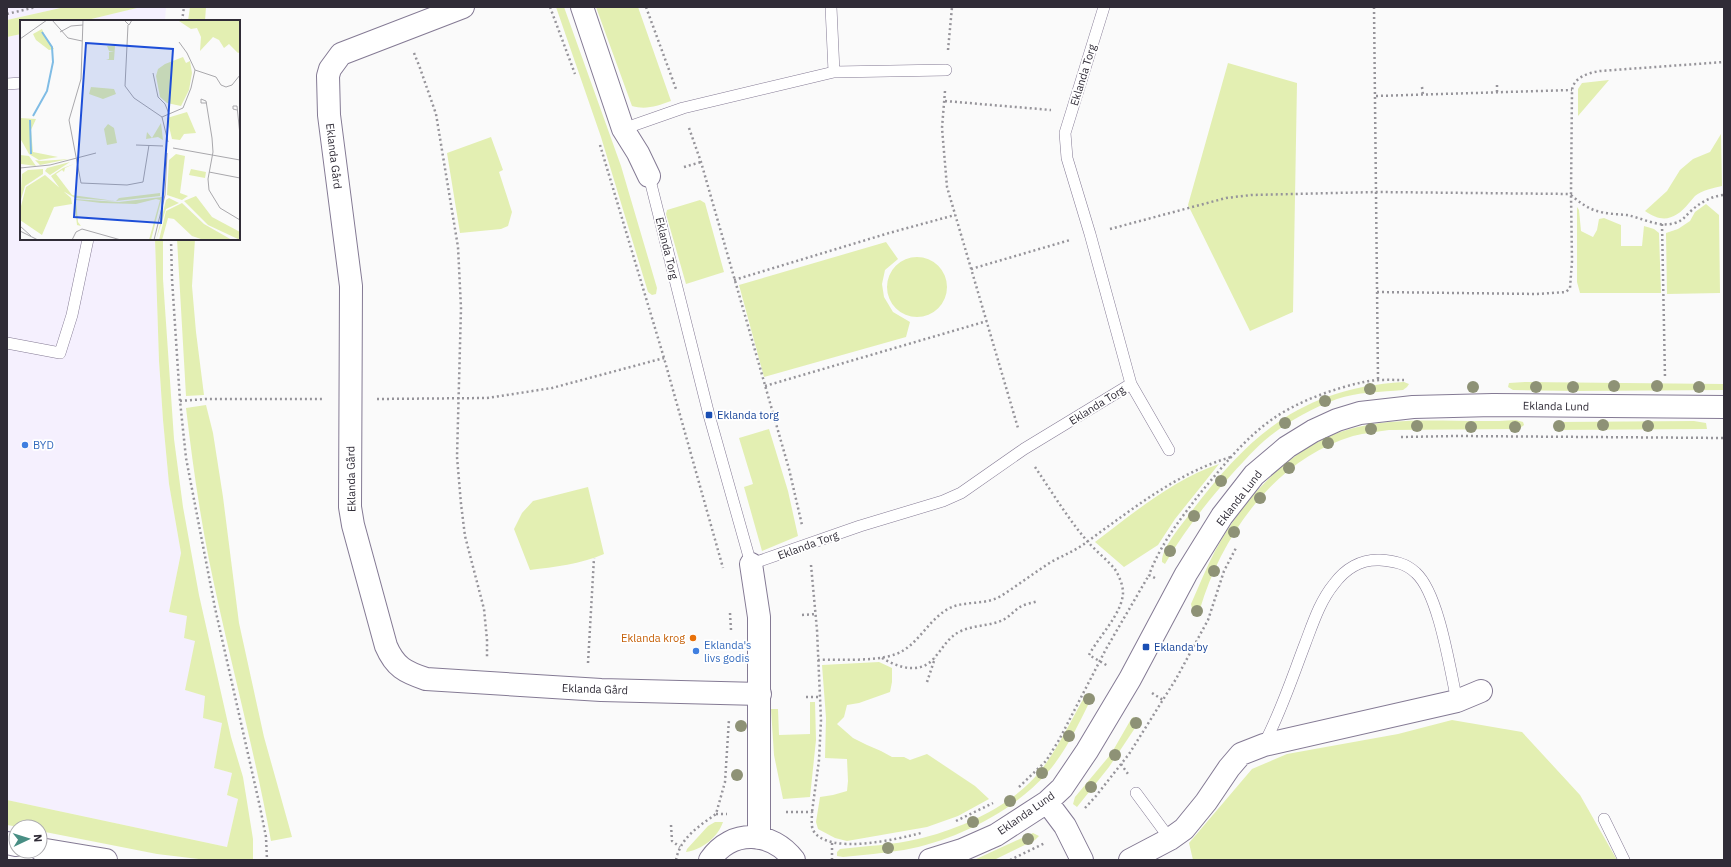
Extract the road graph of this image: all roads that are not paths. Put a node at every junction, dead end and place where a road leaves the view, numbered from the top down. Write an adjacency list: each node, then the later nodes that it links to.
1 (463, 7): 18 (street, Eklanda Gård)
2 (582, 7): 9 (street, Eklanda Torg)
3 (831, 7): 6 (lane)
4 (1104, 7): 13 (lane, Eklanda Torg)
5 (946, 70): 6 (lane)
6 (834, 72): 9 (lane)
7 (20, 83): 8 (lane)
8 (7, 84)
9 (623, 128): 10 (street, Eklanda Torg)
10 (648, 176): 16 (lane, Eklanda Torg)
11 (88, 240): 12 (lane)
12 (7, 343)
13 (1131, 384): 15 (lane); 16 (lane, Eklanda Torg)
14 (1724, 407): 22 (street, Eklanda Lund)
15 (1169, 450)
16 (751, 564): 18 (street, Eklanda Torg)
17 (1481, 691): 19 (street)
18 (760, 694): 24 (street, Eklanda Torg)
19 (1457, 701): 20 (street); 20 (lane)
20 (1264, 745): 25 (street)
21 (1136, 793): 25 (lane)
22 (1047, 802): 30 (street, Eklanda Lund); 31 (street)
23 (1604, 819): 33 (lane)
24 (759, 838): 28 (street); 29 (street)
25 (1170, 839): 32 (street)
26 (48, 850): 27 (street)
27 (106, 860)
28 (710, 860)
29 (794, 860)
30 (930, 860)
31 (1082, 860)
32 (1130, 860)
33 (1624, 860)

